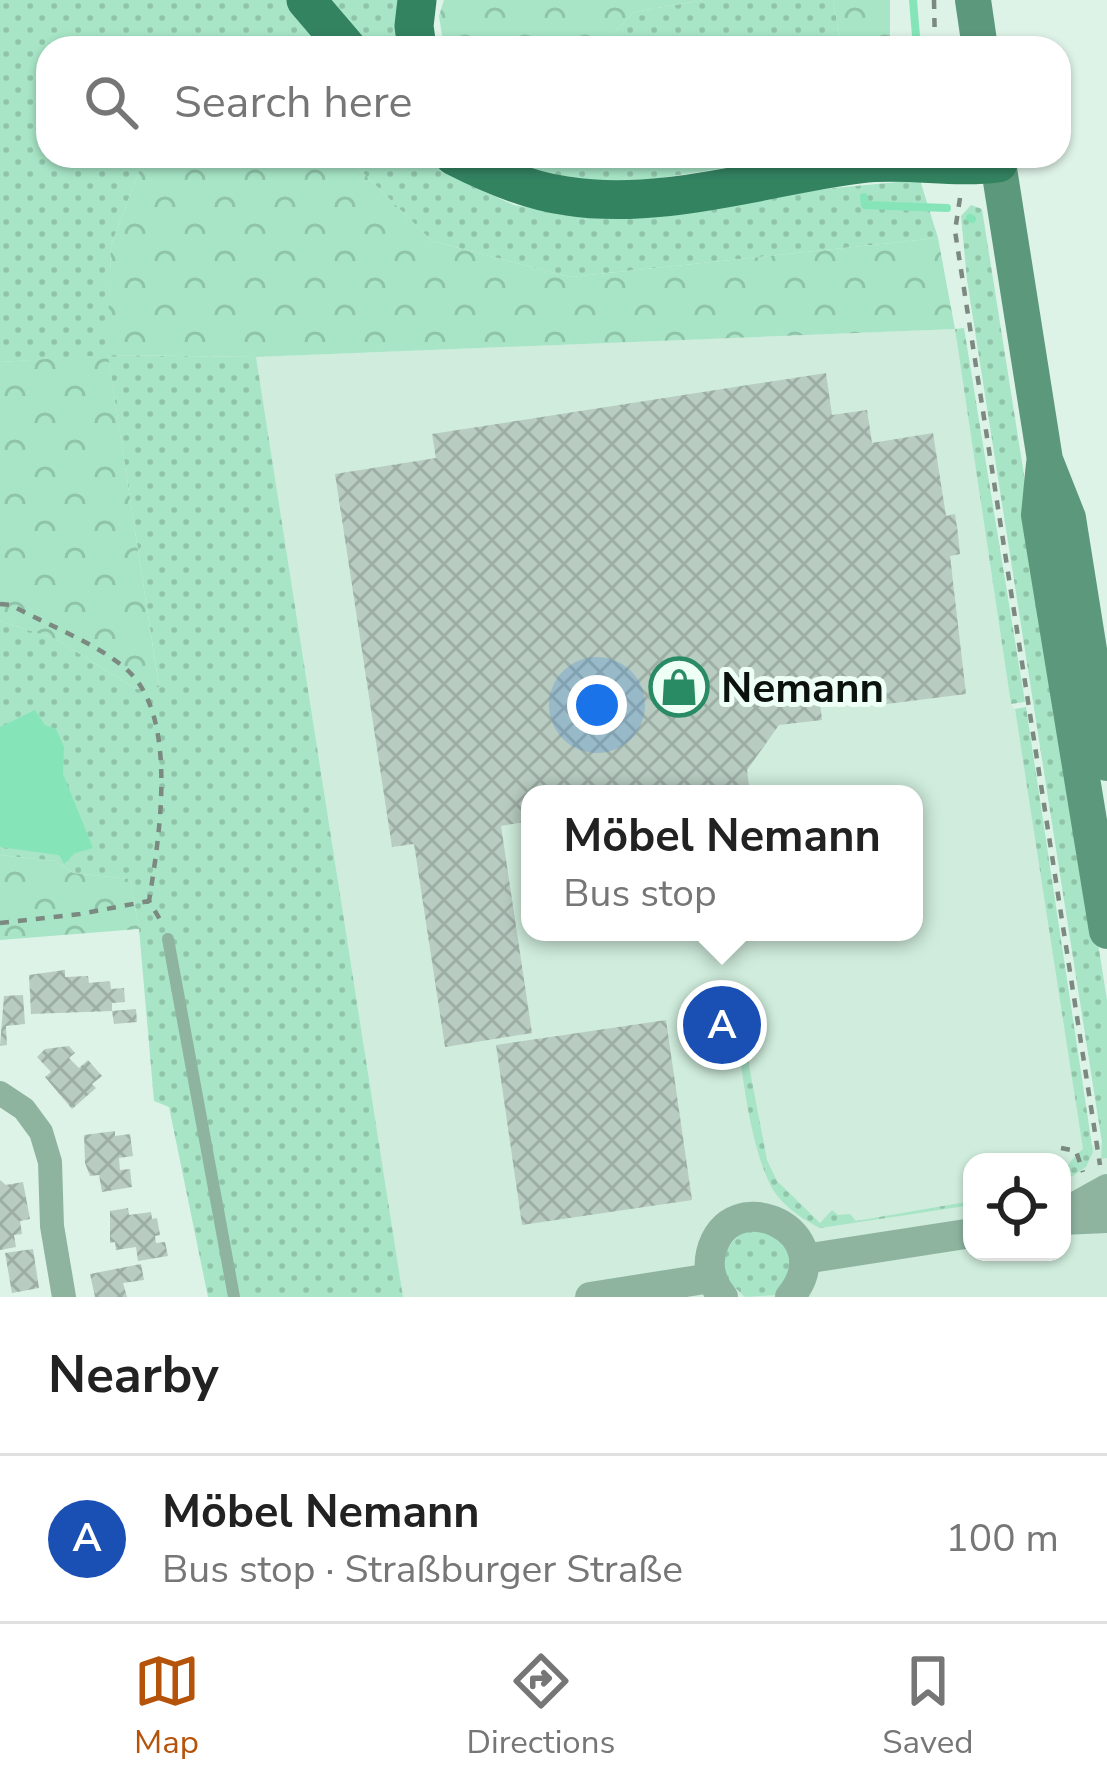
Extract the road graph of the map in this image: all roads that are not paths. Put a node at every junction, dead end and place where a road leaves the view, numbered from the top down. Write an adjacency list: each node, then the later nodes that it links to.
1 (306, 0): 4 (main road)
2 (417, 0): 5 (main road)
3 (973, 0): 6 (main road)
4 (337, 36)
5 (415, 36)
6 (978, 36)
7 (489, 168): 8 (main road)
8 (821, 168)
9 (986, 168): 10 (main road)
10 (1045, 460): 11 (main road); 12 (main road)
11 (1107, 763)
12 (1107, 931)
13 (169, 939): 23 (lane)
14 (0, 1093): 22 (street)
15 (1104, 1179): 16 (street)
16 (1071, 1209)
17 (1071, 1217): 18 (street)
18 (1107, 1218)
19 (963, 1234): 20 (street)
20 (804, 1259): 21 (street); 25 (street)
21 (717, 1287): 24 (street)
22 (64, 1297)
23 (234, 1297)
24 (590, 1297)
25 (790, 1297)

